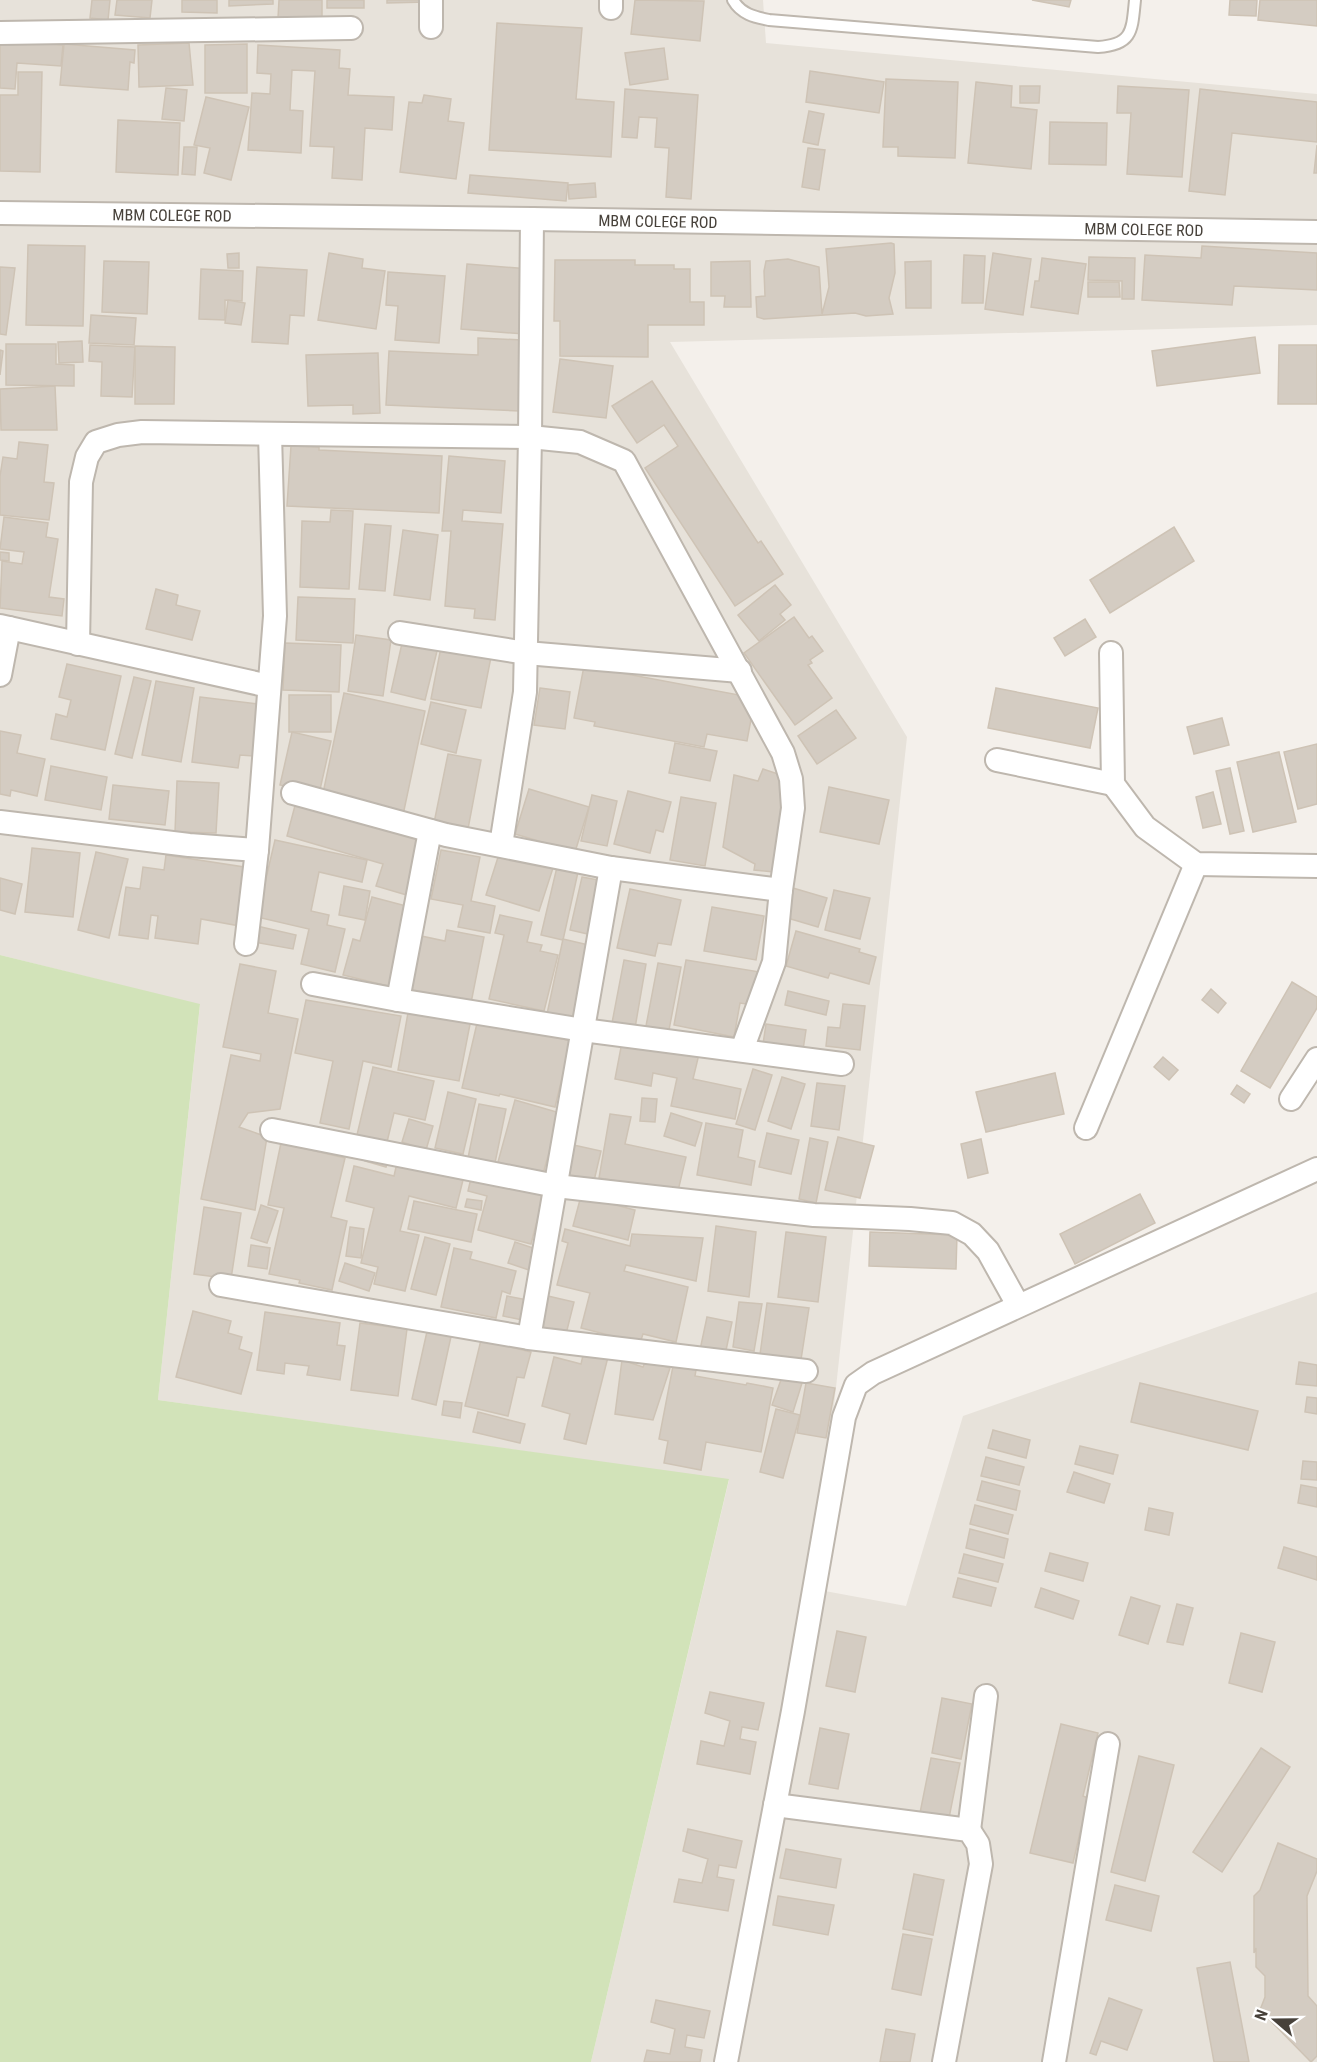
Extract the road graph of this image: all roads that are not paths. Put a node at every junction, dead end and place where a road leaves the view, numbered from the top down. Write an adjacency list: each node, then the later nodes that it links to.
1 (431, 0): 4 (street)
2 (733, 0): 3 (lane)
3 (1135, 0)
4 (431, 27)
5 (351, 28): 6 (street)
6 (0, 33)
7 (0, 213): 8 (street, MBM COLEGE ROD)
8 (532, 219): 9 (street, MBM COLEGE ROD); 11 (street)
9 (1317, 232)
10 (270, 434): 11 (street); 14 (street); 19 (street)
11 (530, 437): 15 (street); 17 (street)
12 (4, 627): 14 (street); 18 (street)
13 (400, 633): 15 (street)
14 (78, 644): 19 (street)
15 (526, 652): 17 (street); 25 (street)
16 (1111, 653): 21 (street)
17 (740, 671): 30 (street)
18 (0, 675)
19 (269, 686): 26 (street)
20 (997, 760): 21 (street)
21 (1113, 784): 27 (street)
22 (293, 793): 24 (street)
23 (0, 822): 26 (street)
24 (430, 831): 25 (street); 33 (street)
25 (501, 845): 29 (street)
26 (257, 850): 31 (street)
27 (1196, 864): 28 (street); 39 (street)
28 (1317, 866)
29 (611, 868): 30 (street); 34 (street)
30 (781, 890): 35 (street)
31 (246, 944)
32 (313, 984): 33 (street)
33 (398, 1000): 34 (street)
34 (583, 1030): 35 (street); 42 (street)
35 (742, 1050): 37 (street)
36 (1317, 1059): 38 (street)
37 (842, 1065)
38 (1291, 1099)
39 (1086, 1128)
40 (272, 1130): 42 (street)
41 (1317, 1169): 44 (street)
42 (556, 1186): 44 (street); 45 (street)
43 (221, 1285): 45 (street)
44 (1018, 1305): 49 (street)
45 (529, 1338): 46 (street)
46 (806, 1371)
47 (986, 1696): 50 (street)
48 (1108, 1744): 53 (street)
49 (775, 1805): 50 (street); 51 (street)
50 (969, 1830): 52 (street)
51 (726, 2062)
52 (944, 2062)
53 (1054, 2062)

